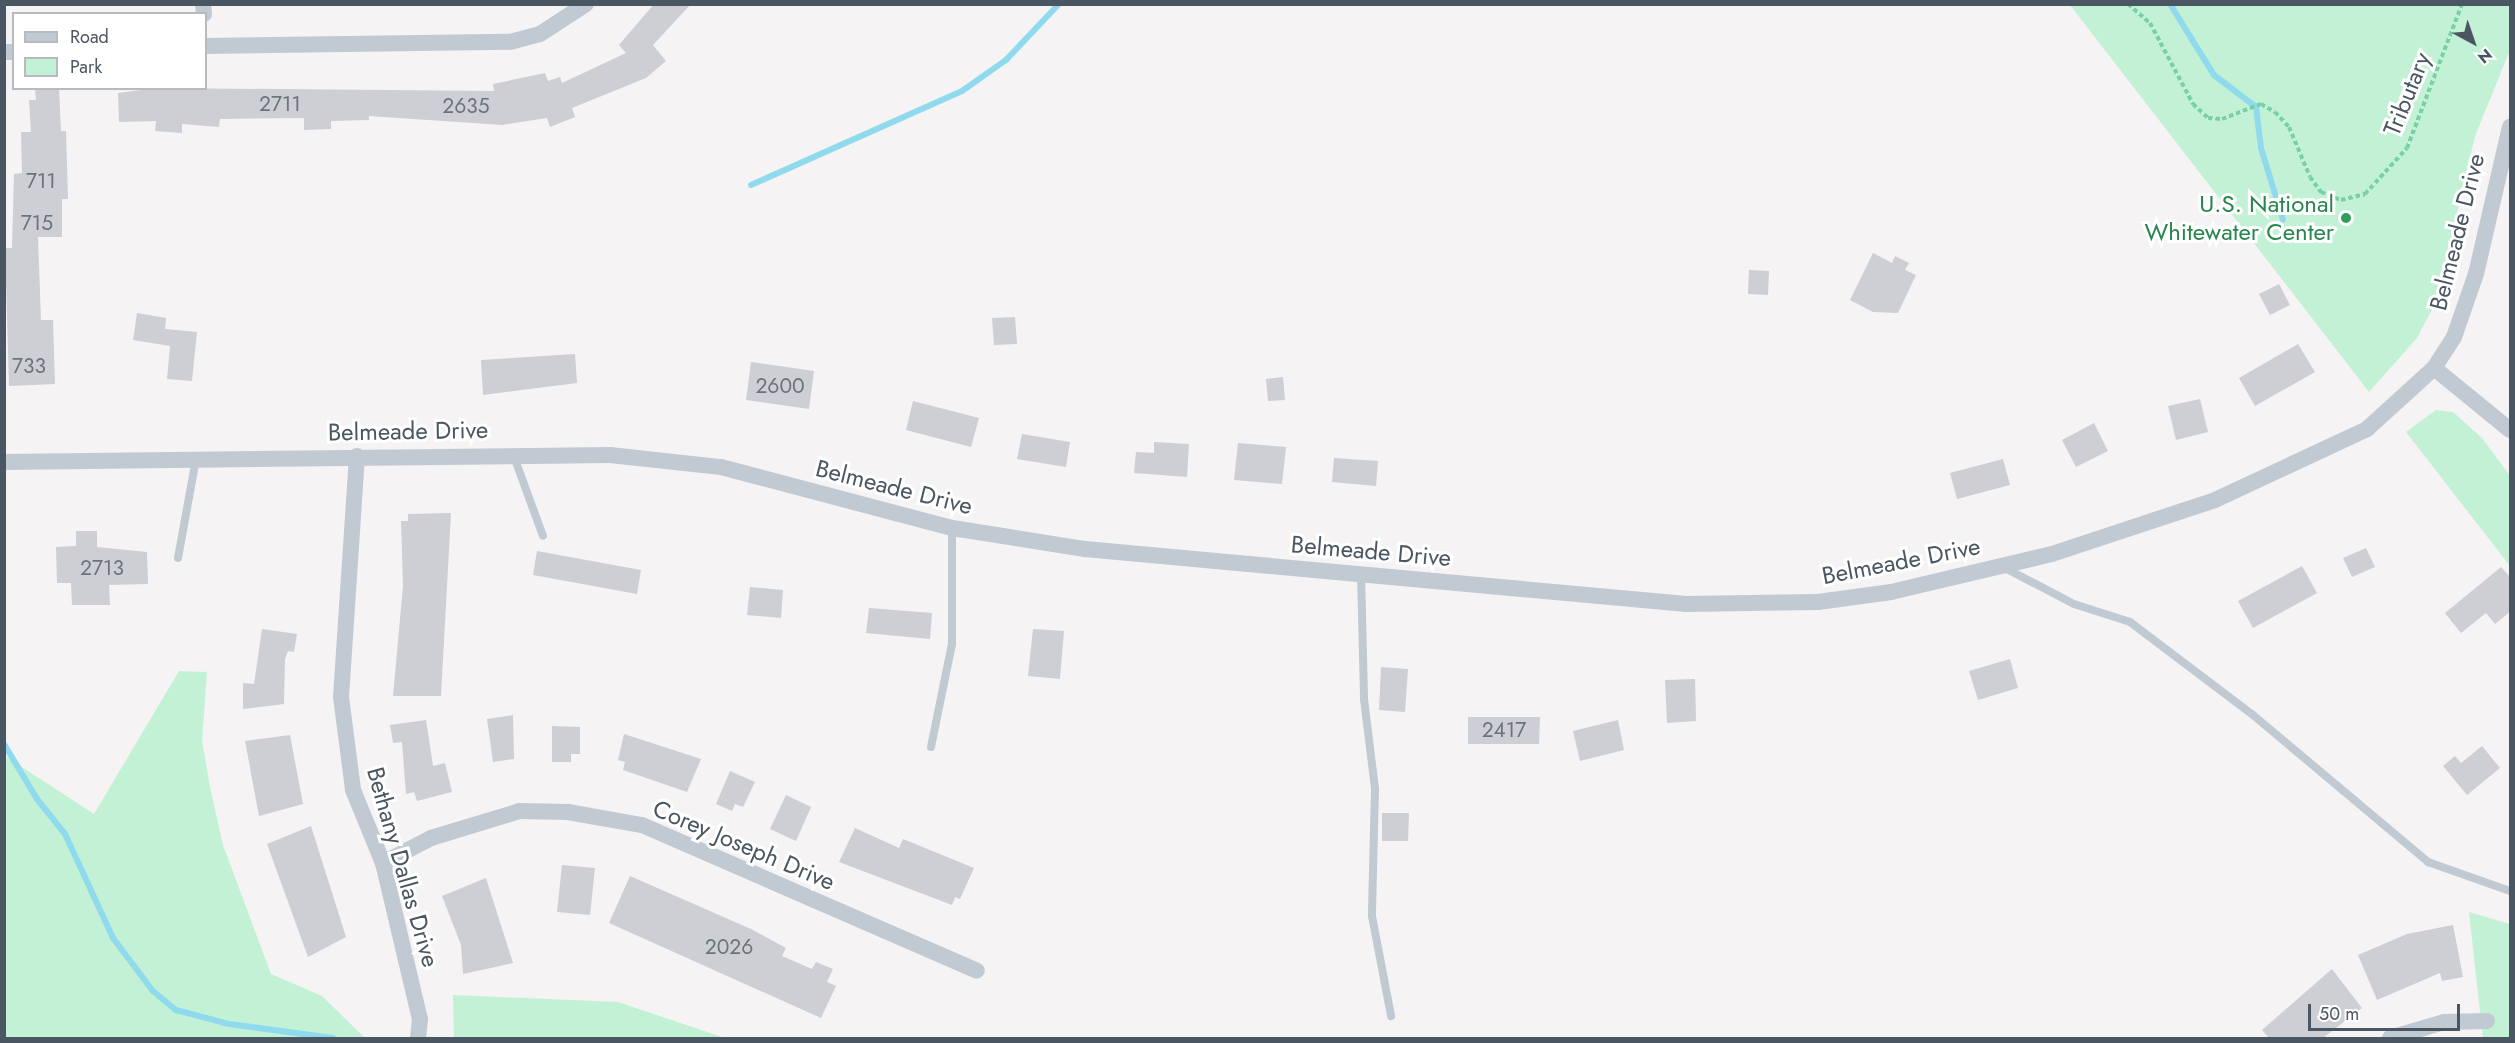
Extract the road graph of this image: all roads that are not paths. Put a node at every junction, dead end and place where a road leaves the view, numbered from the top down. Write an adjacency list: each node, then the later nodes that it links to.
1 (586, 4): 2 (street)
2 (207, 45)
3 (2511, 127): 4 (street, Belmeade Drive)
4 (2434, 368): 5 (street); 13 (street, Belmeade Drive)
5 (2511, 430)
6 (513, 453): 7 (street, Belmeade Drive); 10 (street, Belmeade Drive); 11 (lane)
7 (357, 456): 8 (street, Belmeade Drive); 16 (street, Bethany Dallas Drive)
8 (196, 458): 9 (street, Belmeade Drive); 12 (lane)
9 (4, 462)
10 (951, 528): 14 (street, Belmeade Drive); 15 (lane)
11 (543, 536)
12 (178, 558)
13 (2003, 566): 14 (street, Belmeade Drive); 17 (lane)
14 (1361, 574): 19 (lane)
15 (931, 747)
16 (382, 863): 18 (street, Corey Joseph Drive); 21 (street, Bethany Dallas Drive)
17 (2511, 891)
18 (977, 971)
19 (1391, 1016)
20 (2487, 1021): 22 (street)
21 (418, 1038)
22 (2390, 1038)

